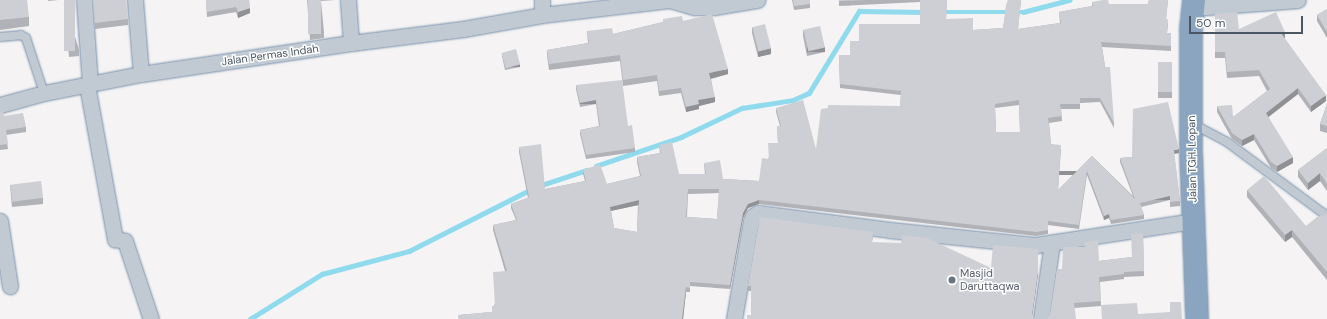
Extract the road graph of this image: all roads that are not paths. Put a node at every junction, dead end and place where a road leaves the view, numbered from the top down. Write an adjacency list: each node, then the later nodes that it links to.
1 (84, 0): 13 (street)
2 (135, 0): 12 (street)
3 (348, 0): 11 (street)
4 (542, 0): 9 (street)
5 (670, 0): 6 (street); 9 (street, Jalan Permas Indah)
6 (757, 0)
7 (1298, 0): 8 (street)
8 (1194, 4): 16 (highway, Jalan TGH. Lopan)
9 (542, 15): 11 (street, Jalan Permas Indah)
10 (0, 36): 14 (lane)
11 (351, 43): 12 (street, Jalan Permas Indah)
12 (141, 74): 13 (street, Jalan Permas Indah)
13 (88, 84): 14 (street, Jalan Permas Indah); 22 (street)
14 (44, 93): 15 (street, Jalan Permas Indah)
15 (0, 105)
16 (1191, 122): 17 (lane); 19 (highway, Jalan TGH. Lopan)
17 (1327, 216)
18 (0, 221): 21 (street)
19 (1192, 221): 20 (street); 25 (highway, Jalan TGH. Lopan)
20 (1052, 243): 23 (street); 24 (street)
21 (10, 286)
22 (151, 319)
23 (734, 319)
24 (1041, 319)
25 (1196, 319)

